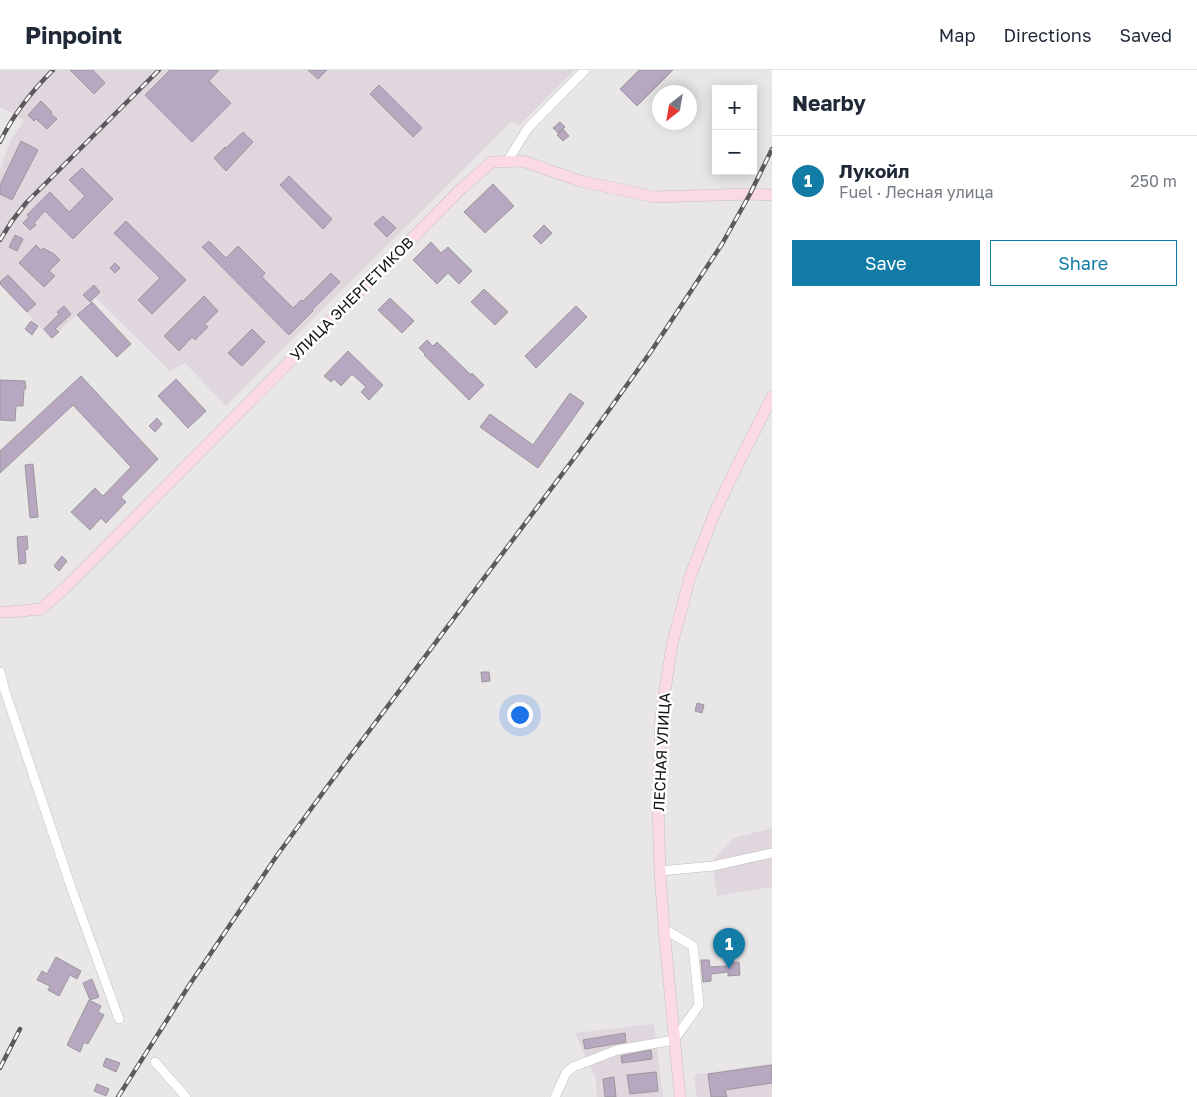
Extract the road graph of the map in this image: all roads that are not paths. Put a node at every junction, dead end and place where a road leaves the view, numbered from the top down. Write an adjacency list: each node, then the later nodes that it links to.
1 (584, 70): 2 (street)
2 (507, 162): 3 (main road, УЛИЦА ЭНЕРГЕТИКОВ); 5 (main road, УЛИЦА ЭНЕРГЕТИКОВ)
3 (772, 195)
4 (772, 397): 8 (main road, ЛЕСНАЯ УЛИЦА)
5 (0, 612)
6 (0, 672): 10 (street)
7 (772, 852): 8 (street)
8 (660, 871): 9 (main road, ЛЕСНАЯ УЛИЦА)
9 (664, 930): 11 (main road, ЛЕСНАЯ УЛИЦА); 11 (street)
10 (119, 1019)
11 (674, 1040): 14 (street); 15 (main road, ЛЕСНАЯ УЛИЦА)
12 (155, 1062): 13 (street)
13 (186, 1097)
14 (555, 1097)
15 (680, 1097)

